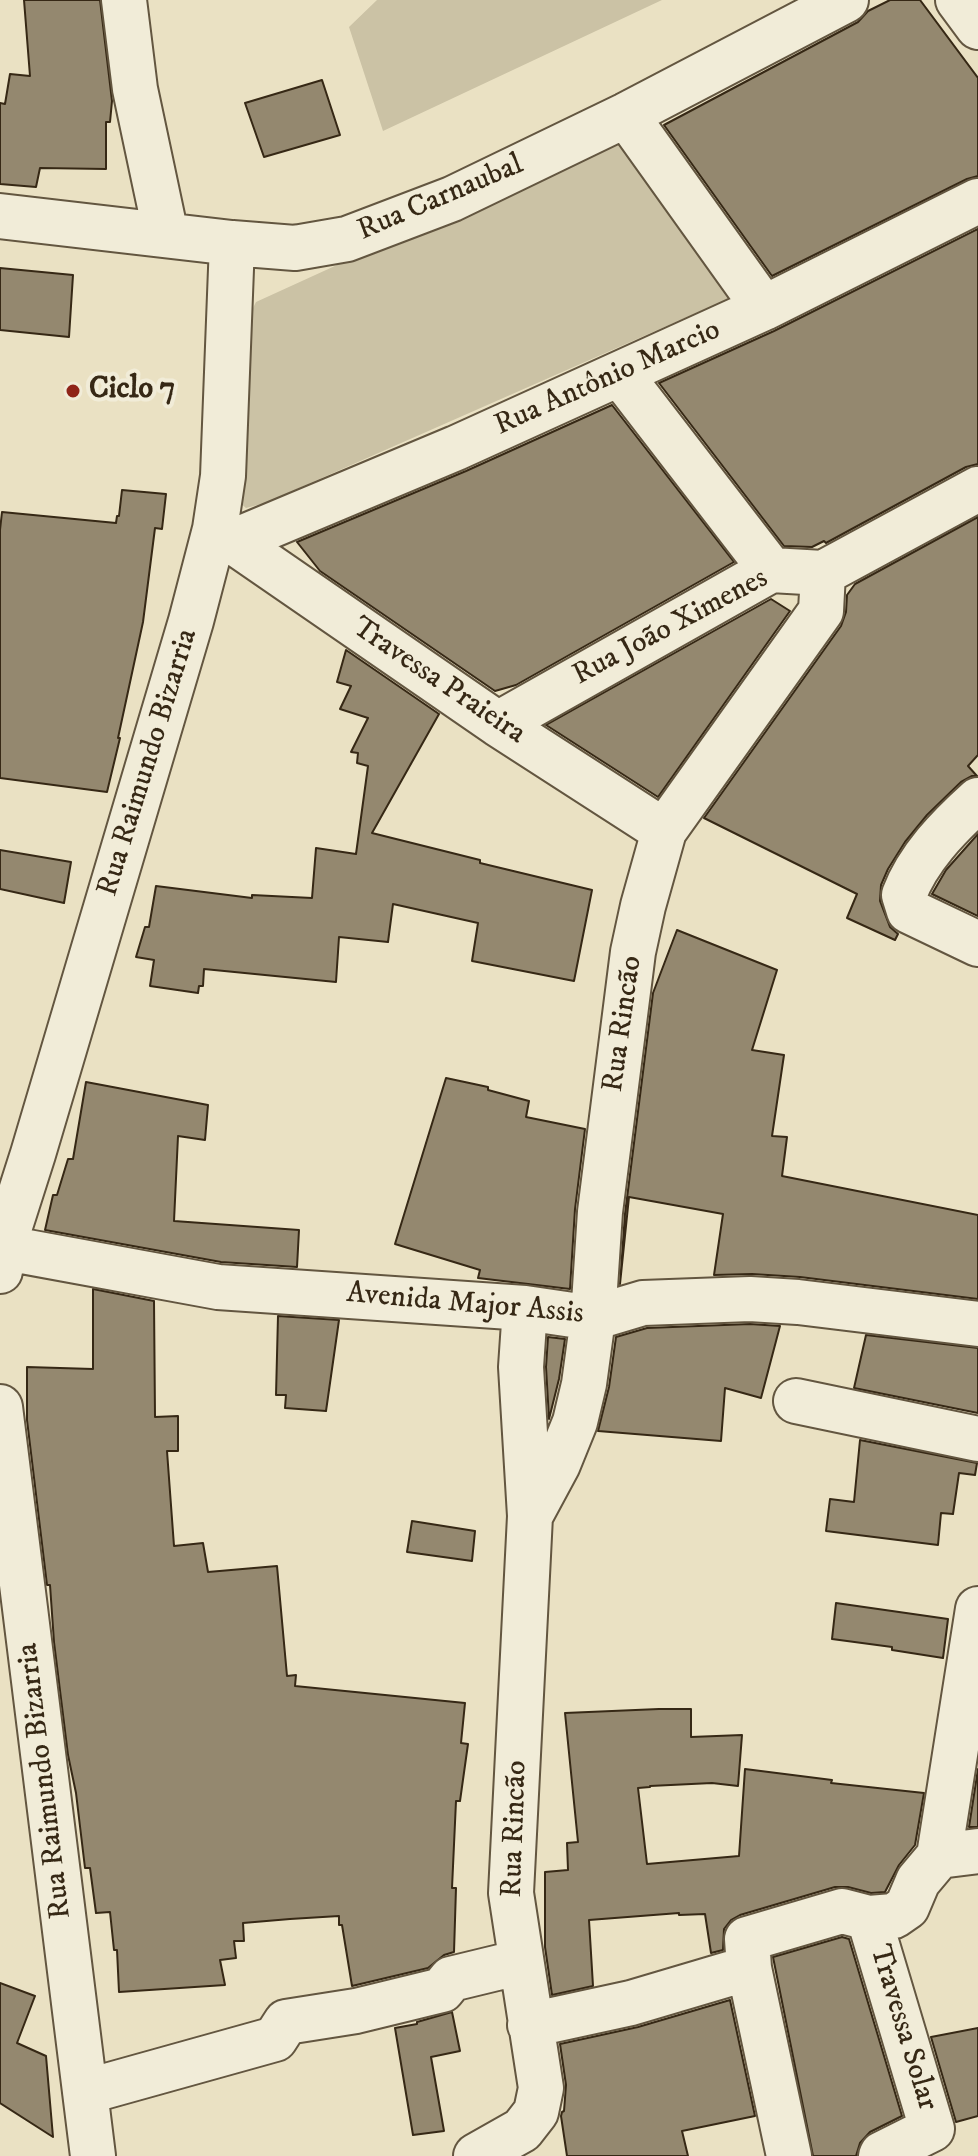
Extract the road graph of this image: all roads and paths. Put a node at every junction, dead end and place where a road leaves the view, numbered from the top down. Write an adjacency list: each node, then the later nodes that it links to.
1 (124, 0): 8 (street)
2 (846, 0): 5 (street, Rua Carnaubal)
3 (958, 0): 4 (street)
4 (978, 27)
5 (626, 115): 9 (street, Rua Carnaubal); 10 (street)
6 (978, 201): 10 (street, Rua Antônio Marcio)
7 (0, 216): 8 (street, Rua Carnaubal)
8 (166, 235): 9 (street, Rua Carnaubal)
9 (232, 243): 13 (street, Rua Raimundo Bizarria)
10 (764, 308): 11 (street, Rua Antônio Marcio)
11 (620, 374): 13 (street, Rua Antônio Marcio); 14 (street)
12 (978, 489): 15 (street)
13 (224, 535): 16 (street, Travessa Praieira); 20 (street, Rua Raimundo Bizarria)
14 (771, 570): 15 (street, Rua João Ximenes); 16 (street, Rua João Ximenes)
15 (823, 573): 18 (street, Rua Rincão)
16 (498, 724): 18 (street, Travessa Praieira)
17 (978, 800): 19 (street)
18 (664, 831): 22 (street, Rua Rincão)
19 (960, 936)
20 (1, 1255): 21 (street, Avenida Major Assis)
21 (525, 1308): 22 (street, Avenida Major Assis); 27 (street, Rua Rincão)
22 (593, 1318): 23 (street, Avenida Major Assis); 27 (street, Rua Rincão)
23 (978, 1324)
24 (796, 1401): 26 (street)
25 (0, 1407): 34 (street, Rua Raimundo Bizarria)
26 (978, 1439)
27 (530, 1516): 31 (street, Rua Rincão)
28 (978, 1609): 29 (street)
29 (958, 1854): 30 (street)
30 (869, 1918): 32 (street); 38 (street, Travessa Solar)
31 (521, 1962): 33 (street, Rua Rincão); 34 (street)
32 (749, 1968): 33 (street); 37 (street)
33 (530, 2025): 36 (street, Rua Rincão)
34 (85, 2092): 35 (street, Rua Raimundo Bizarria)
35 (93, 2156)
36 (476, 2156)
37 (789, 2156)
38 (881, 2156)

